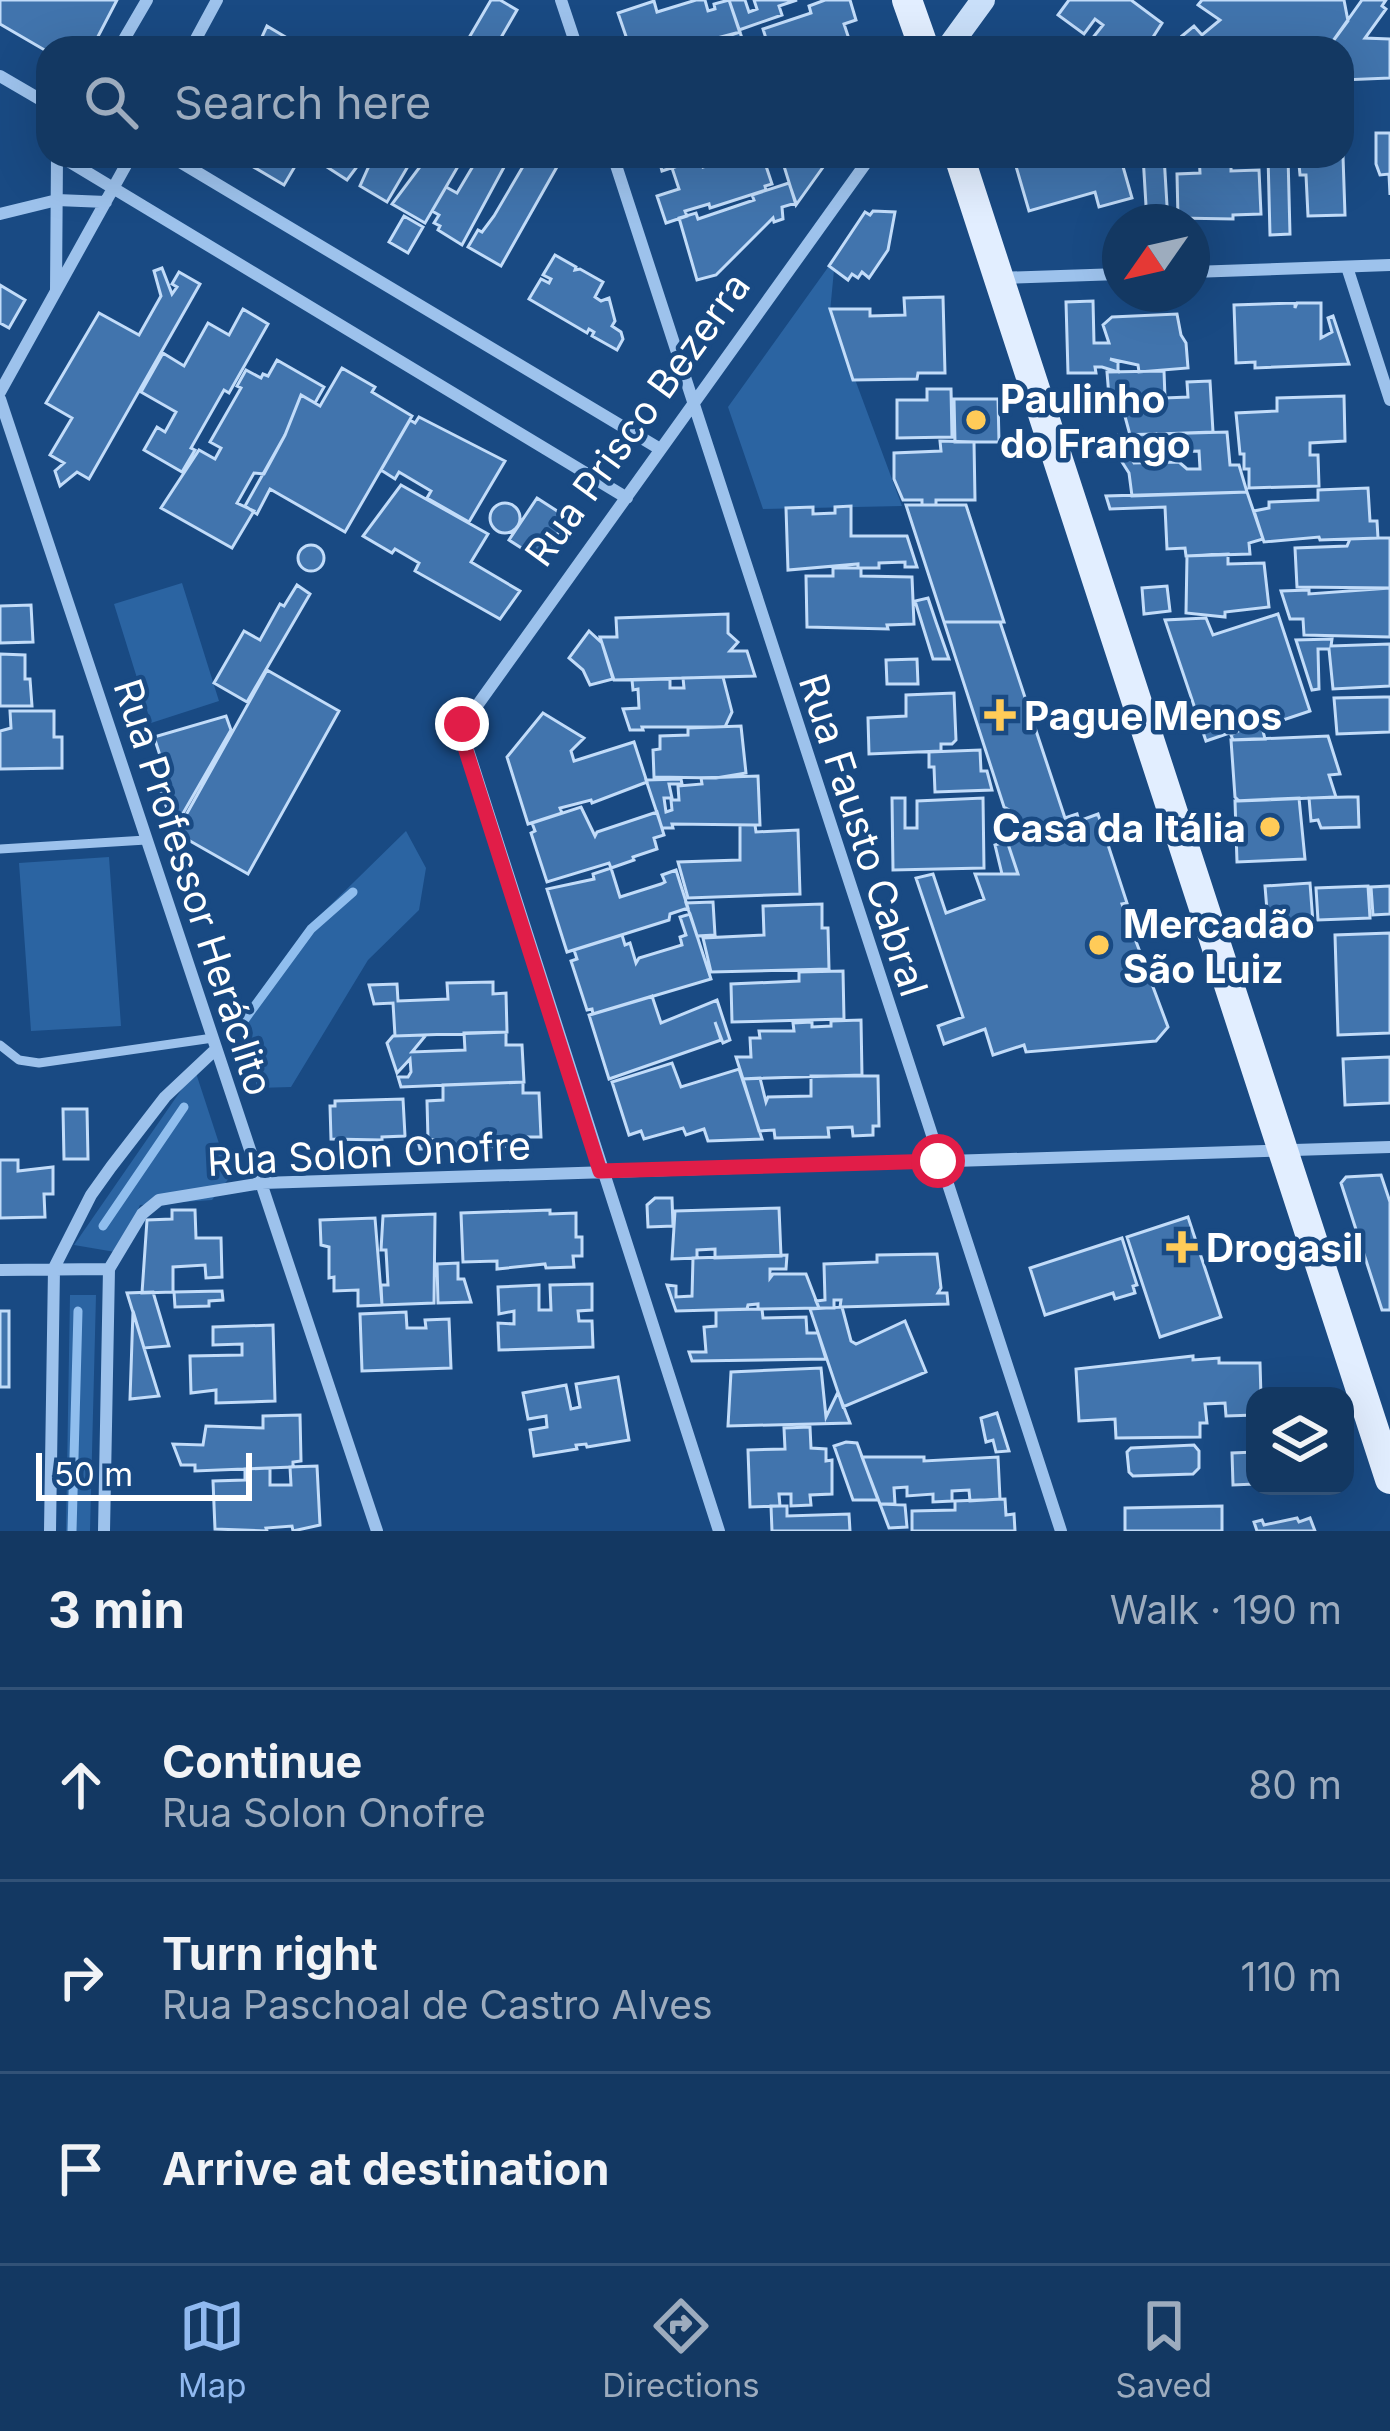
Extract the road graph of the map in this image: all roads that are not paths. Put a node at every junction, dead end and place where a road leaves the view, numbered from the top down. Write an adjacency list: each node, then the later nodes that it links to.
1 (147, 0): 6 (street)
2 (217, 0): 7 (street)
3 (561, 0): 8 (street)
4 (907, 0): 9 (main road)
5 (983, 0): 10 (street)
6 (126, 36)
7 (197, 36)
8 (573, 36)
9 (919, 36)
10 (957, 36)
11 (0, 76): 12 (street)
12 (36, 97)
13 (58, 168): 21 (street)
14 (73, 168): 20 (street)
15 (124, 168): 20 (street)
16 (190, 168): 32 (street)
17 (617, 168): 31 (street, Rua Fausto Cabral)
18 (862, 168): 31 (street, Rua Prisco Bezerra)
19 (963, 168): 27 (main road)
20 (109, 196): 21 (street); 28 (street); 33 (street)
21 (57, 200): 22 (street); 28 (street)
22 (0, 214)
23 (1390, 265): 24 (street)
24 (1347, 267): 25 (street); 30 (street)
25 (1210, 271)
26 (1102, 275): 27 (street)
27 (998, 278): 39 (main road)
28 (56, 292): 29 (street)
29 (0, 396): 34 (street, Rua Professor Heráclito)
30 (1390, 400)
31 (694, 401): 32 (street, Rua Prisco Bezerra); 40 (street, Rua Fausto Cabral)
32 (660, 448): 33 (street, Rua Prisco Bezerra)
33 (627, 498): 41 (street, Rua Prisco Bezerra)
34 (146, 840): 35 (lane); 36 (street, Rua Professor Heráclito)
35 (0, 849)
36 (214, 1044): 37 (lane); 42 (street, Rua Professor Heráclito); 43 (street)
37 (0, 1045)
38 (1390, 1147): 39 (street, Rua Solon Onofre)
39 (1282, 1151): 40 (street, Rua Solon Onofre); 46 (main road)
40 (938, 1161): 41 (street, Rua Solon Onofre); 51 (street, Rua Fausto Cabral)
41 (600, 1171): 42 (street, Rua Solon Onofre); 50 (street)
42 (262, 1183): 44 (street, Rua Solon Onofre); 49 (street, Rua Professor Heráclito)
43 (54, 1268): 44 (street); 45 (street); 47 (street)
44 (109, 1269): 48 (street)
45 (0, 1270)
46 (1390, 1479)
47 (50, 1531)
48 (104, 1531)
49 (377, 1531)
50 (718, 1531)
51 (1061, 1531)

